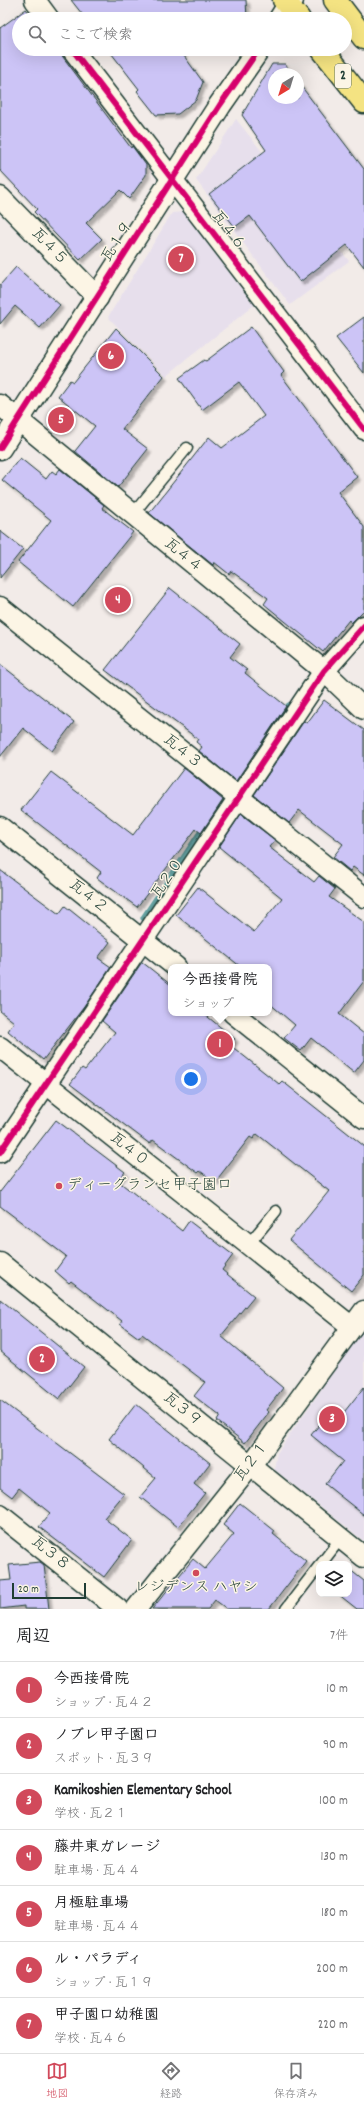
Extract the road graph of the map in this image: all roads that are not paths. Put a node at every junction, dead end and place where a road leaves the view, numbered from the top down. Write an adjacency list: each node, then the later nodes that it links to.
1 (35, 0): 3 (street)
2 (335, 0): 4 (highway)
3 (44, 12)
4 (344, 12)
5 (352, 22): 6 (highway)
6 (364, 38)
7 (77, 56): 11 (street, 瓦４６)
8 (254, 56): 11 (street, 瓦１９)
9 (328, 56): 10 (highway, 2)
10 (364, 102)
11 (172, 180): 13 (street, 瓦１９); 16 (street, 瓦４６)
12 (0, 197): 13 (street, 瓦４５)
13 (98, 298): 15 (street, 瓦１９)
14 (0, 405): 15 (street, 瓦４４)
15 (18, 420): 17 (street, 瓦１９); 19 (street, 瓦４４)
16 (364, 429)
17 (0, 448)
18 (187, 448): 19 (lane)
19 (133, 514): 22 (street, 瓦４４)
20 (0, 607): 24 (street, 瓦４３)
21 (364, 626): 22 (street, 瓦２０)
22 (324, 671): 23 (street, 瓦４４); 24 (street, 瓦２０)
23 (364, 709)
24 (238, 797): 26 (street, 瓦４３); 27 (street, 瓦２０)
25 (0, 827): 27 (street, 瓦４２)
26 (364, 897)
27 (142, 940): 28 (street, 瓦４２); 31 (street, 瓦２０)
28 (172, 964)
29 (237, 1016): 32 (street)
30 (0, 1047): 31 (street, 瓦４０)
31 (46, 1084): 33 (street, 瓦２０); 35 (street, 瓦４０)
32 (364, 1118)
33 (0, 1152)
34 (276, 1210): 35 (lane)
35 (248, 1245): 38 (street, 瓦４０)
36 (0, 1263): 39 (street, 瓦３９)
37 (364, 1311): 38 (street, 瓦２１)
38 (352, 1327): 39 (street, 瓦２１)
39 (251, 1465): 41 (street, 瓦３９); 46 (street, 瓦２１)
40 (0, 1515): 45 (street, 瓦３８)
41 (341, 1538): 42 (street, 瓦３９); 43 (lane)
42 (364, 1557)
43 (323, 1561)
44 (316, 1570): 47 (lane)
45 (118, 1609)
46 (136, 1609)
47 (286, 1609)

